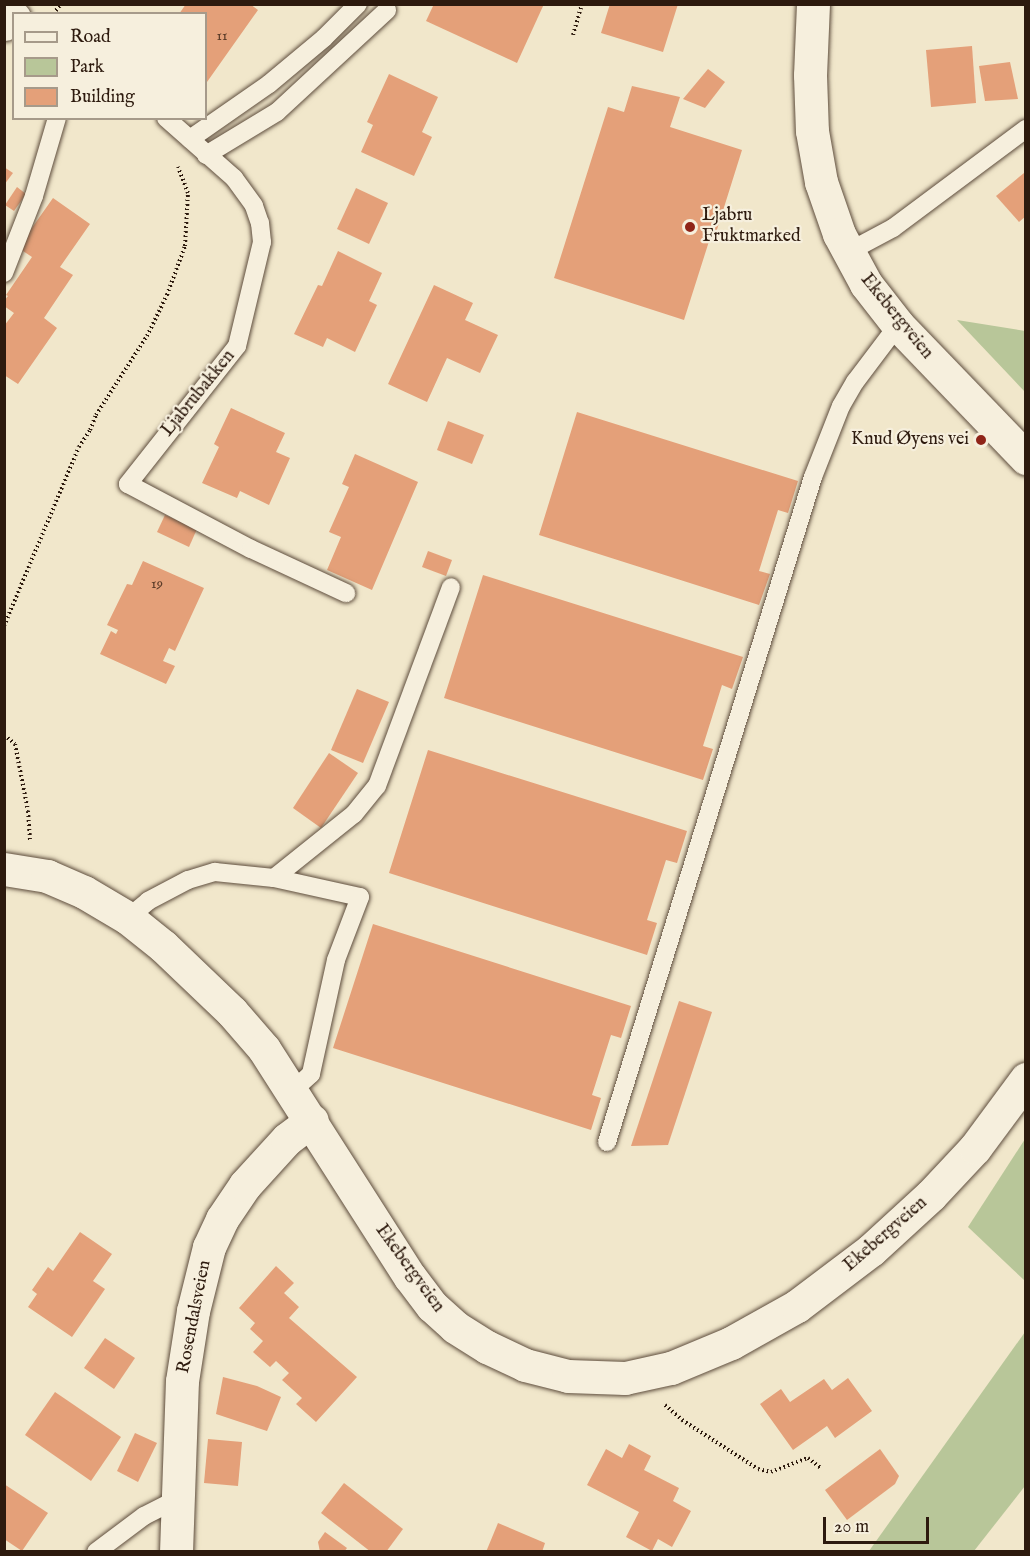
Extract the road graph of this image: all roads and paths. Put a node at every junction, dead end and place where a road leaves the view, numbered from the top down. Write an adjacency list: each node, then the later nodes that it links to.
1 (358, 4): 9 (lane)
2 (582, 4): 5 (path)
3 (813, 4): 11 (main road, Ekebergveien)
4 (387, 10): 10 (lane)
5 (573, 35)
6 (56, 120): 12 (lane)
7 (169, 122): 9 (lane, Ljabrubakken); 17 (path)
8 (1026, 129): 11 (lane)
9 (190, 140): 10 (lane, Ljabrubakken)
10 (206, 155): 16 (lane, Ljabrubakken)
11 (848, 252): 13 (main road, Ekebergveien)
12 (4, 273)
13 (898, 325): 14 (main road, Ekebergveien); 26 (lane)
14 (1026, 458)
15 (451, 587): 21 (lane)
16 (346, 593)
17 (4, 626)
18 (4, 735): 19 (path)
19 (30, 846)
20 (4, 869): 22 (main road, Ekebergveien)
21 (274, 878): 22 (lane); 24 (lane)
22 (128, 918): 24 (main road, Ekebergveien)
23 (1026, 1079): 25 (main road, Ekebergveien)
24 (292, 1091): 25 (main road, Ekebergveien)
25 (312, 1120): 29 (main road, Rosendalsveien)
26 (607, 1142)
27 (660, 1400): 28 (path)
28 (821, 1468)
29 (177, 1499): 30 (lane); 31 (main road, Rosendalsveien)
30 (96, 1551)
31 (176, 1551)

